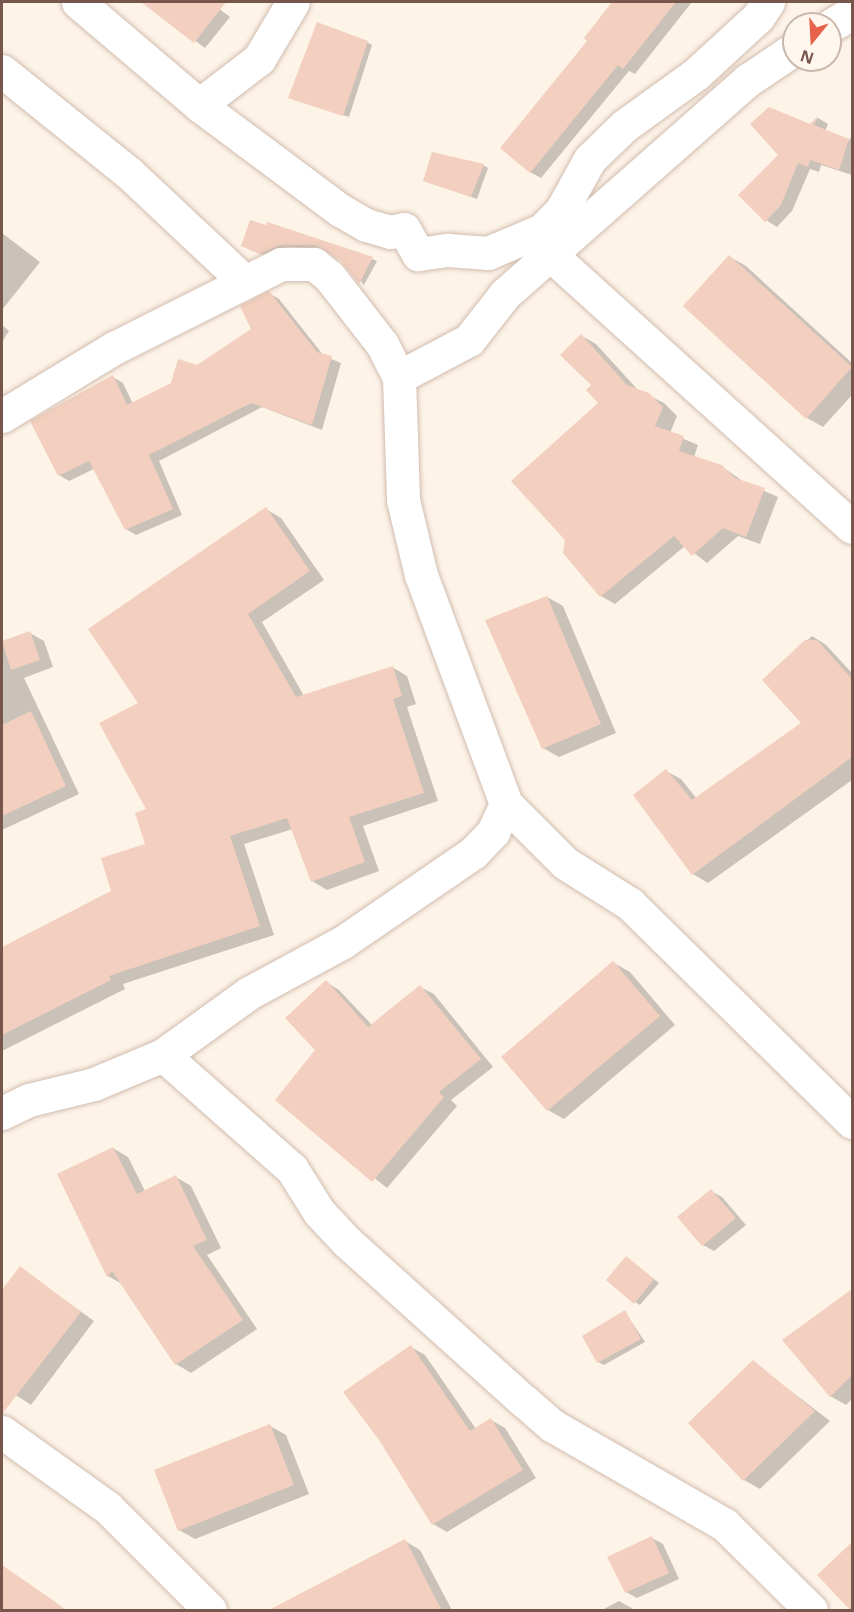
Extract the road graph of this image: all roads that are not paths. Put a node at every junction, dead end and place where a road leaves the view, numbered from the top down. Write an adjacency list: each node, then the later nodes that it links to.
1 (78, 2): 6 (street)
2 (293, 2): 6 (street)
3 (768, 2): 6 (street)
4 (782, 57): 7 (street)
5 (2, 71): 8 (street)
6 (199, 105)
7 (552, 256): 9 (street); 11 (street)
8 (244, 281): 9 (street); 10 (street)
9 (399, 377): 12 (street)
10 (2, 416)
11 (852, 527)
12 (506, 804): 13 (street); 15 (street)
13 (163, 1055): 14 (street); 18 (street)
14 (2, 1113)
15 (852, 1122)
16 (2, 1432): 17 (street)
17 (210, 1611)
18 (811, 1611)

